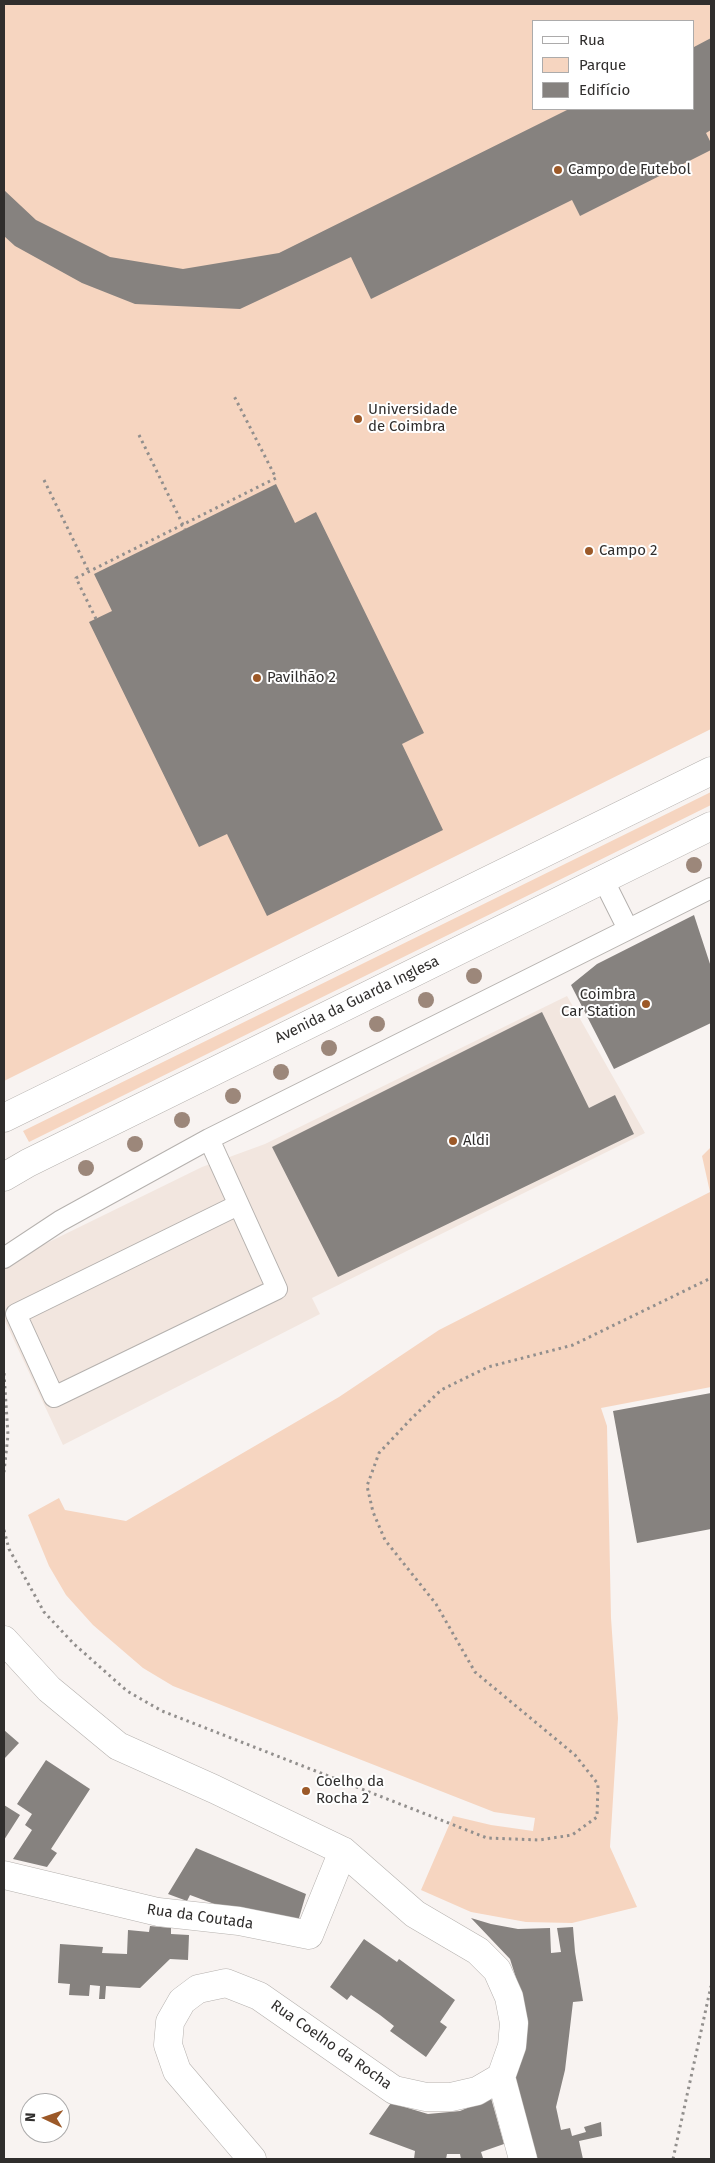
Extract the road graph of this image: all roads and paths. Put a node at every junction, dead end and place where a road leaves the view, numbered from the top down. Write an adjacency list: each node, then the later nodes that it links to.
1 (232, 394): 4 (path)
2 (139, 436): 4 (path)
3 (44, 480): 6 (path)
4 (183, 524): 5 (path); 6 (path)
5 (185, 529)
6 (89, 572): 7 (path)
7 (96, 619)
8 (711, 771): 13 (street)
9 (711, 826): 10 (street, Avenida da Guarda Inglesa)
10 (603, 879): 12 (lane); 15 (street, Avenida da Guarda Inglesa)
11 (711, 888): 12 (lane)
12 (628, 929): 14 (lane)
13 (4, 1118)
14 (209, 1139): 16 (lane); 17 (lane)
15 (4, 1177)
16 (238, 1205): 16 (lane)
17 (4, 1258)
18 (711, 1278): 21 (path)
19 (4, 1373): 20 (path)
20 (4, 1472)
21 (4, 1530)
22 (4, 1640): 23 (street)
23 (343, 1851): 24 (street, Rua da Coutada); 26 (street)
24 (4, 1875)
25 (711, 1986): 29 (path)
26 (501, 2077): 27 (street, Rua Coelho da Rocha); 28 (street)
27 (252, 2159)
28 (523, 2159)
29 (673, 2159)

